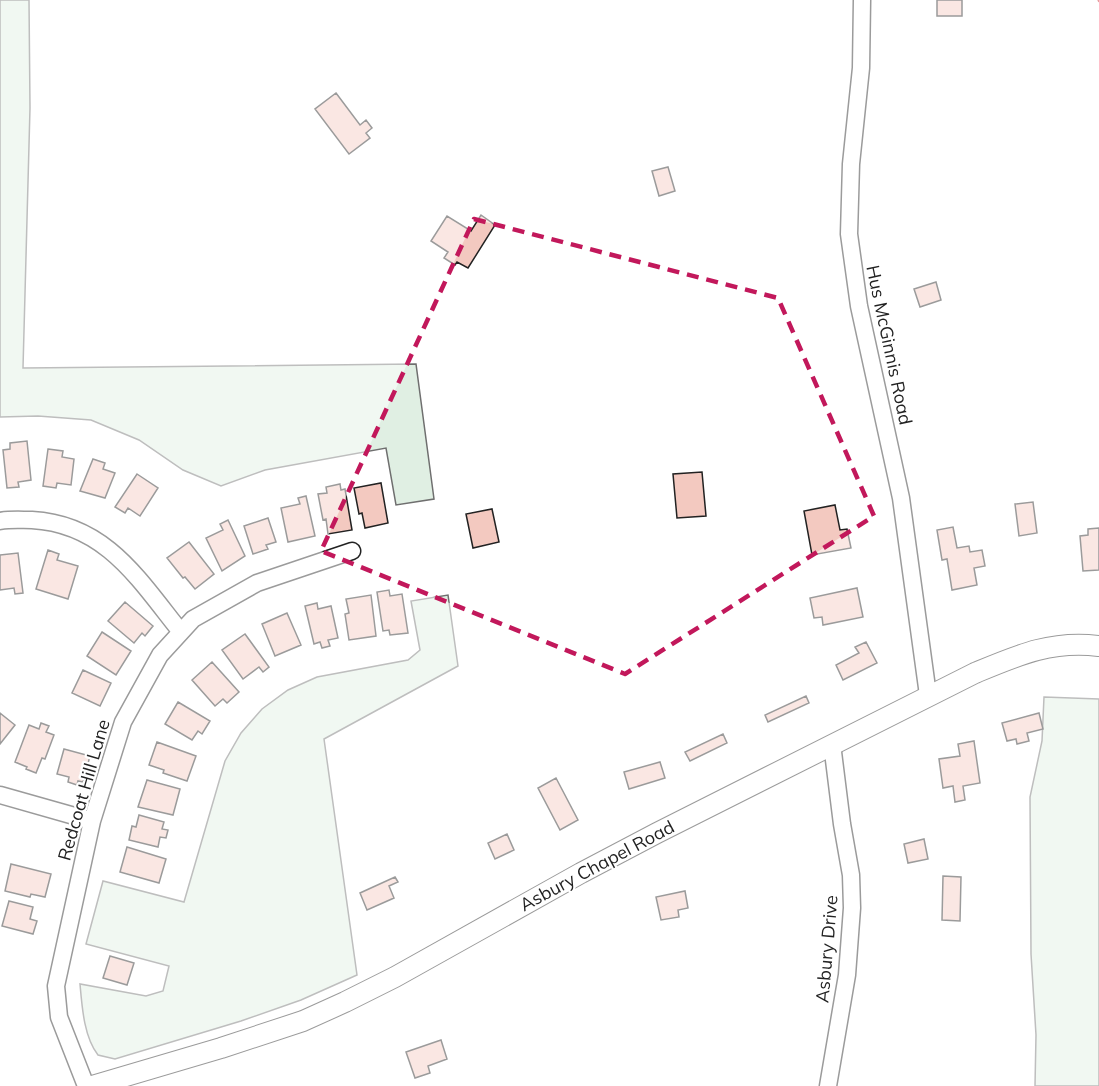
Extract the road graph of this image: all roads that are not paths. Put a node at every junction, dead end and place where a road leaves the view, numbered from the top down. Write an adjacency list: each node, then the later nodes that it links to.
1 (862, 0): 6 (street, Hus McGinnis Road)
2 (0, 520): 4 (street)
3 (352, 551): 4 (street, Redcoat Hill Lane)
4 (181, 632): 9 (street, Redcoat Hill Lane)
5 (1099, 646): 6 (main road, Asbury Chapel Road)
6 (928, 695): 7 (main road, Asbury Chapel Road)
7 (832, 744): 11 (main road, Asbury Chapel Road); 12 (street, Asbury Drive)
8 (0, 795): 9 (street)
9 (92, 820): 10 (street, Redcoat Hill Lane)
10 (86, 1086)
11 (92, 1086)
12 (828, 1086)

